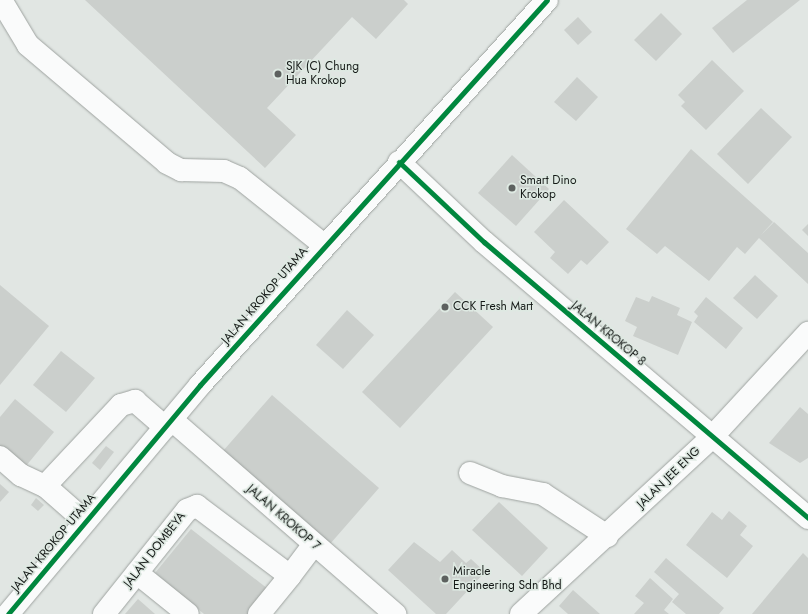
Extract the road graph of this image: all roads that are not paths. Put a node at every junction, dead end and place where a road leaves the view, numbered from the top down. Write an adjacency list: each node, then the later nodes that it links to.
1 (1, 0): 4 (street)
2 (547, 0): 3 (street, JALAN KROKOP UTAMA)
3 (399, 162): 4 (street, JALAN KROKOP UTAMA); 7 (street, JALAN KROKOP 8)
4 (324, 245): 6 (street, JALAN KROKOP UTAMA)
5 (808, 333): 7 (street, JALAN JEE ENG)
6 (169, 424): 10 (street, JALAN KROKOP 7); 12 (street, JALAN KROKOP UTAMA); 14 (street, JALAN KROKOP 7)
7 (712, 437): 11 (street, JALAN KROKOP 8); 13 (street, JALAN JEE ENG)
8 (0, 457): 10 (street)
9 (470, 473): 13 (street)
10 (45, 486): 12 (street)
11 (808, 518)
12 (85, 521): 17 (street, JALAN KROKOP UTAMA)
13 (607, 536): 22 (street, JALAN JEE ENG)
14 (313, 545): 16 (street); 21 (street, JALAN KROKOP 7)
15 (137, 573): 16 (street, JALAN DOMBEYA); 18 (street, JALAN DOMBEYA); 19 (street)
16 (290, 576): 20 (street)
17 (8, 614)
18 (104, 614)
19 (188, 614)
20 (260, 614)
21 (395, 614)
22 (521, 614)

